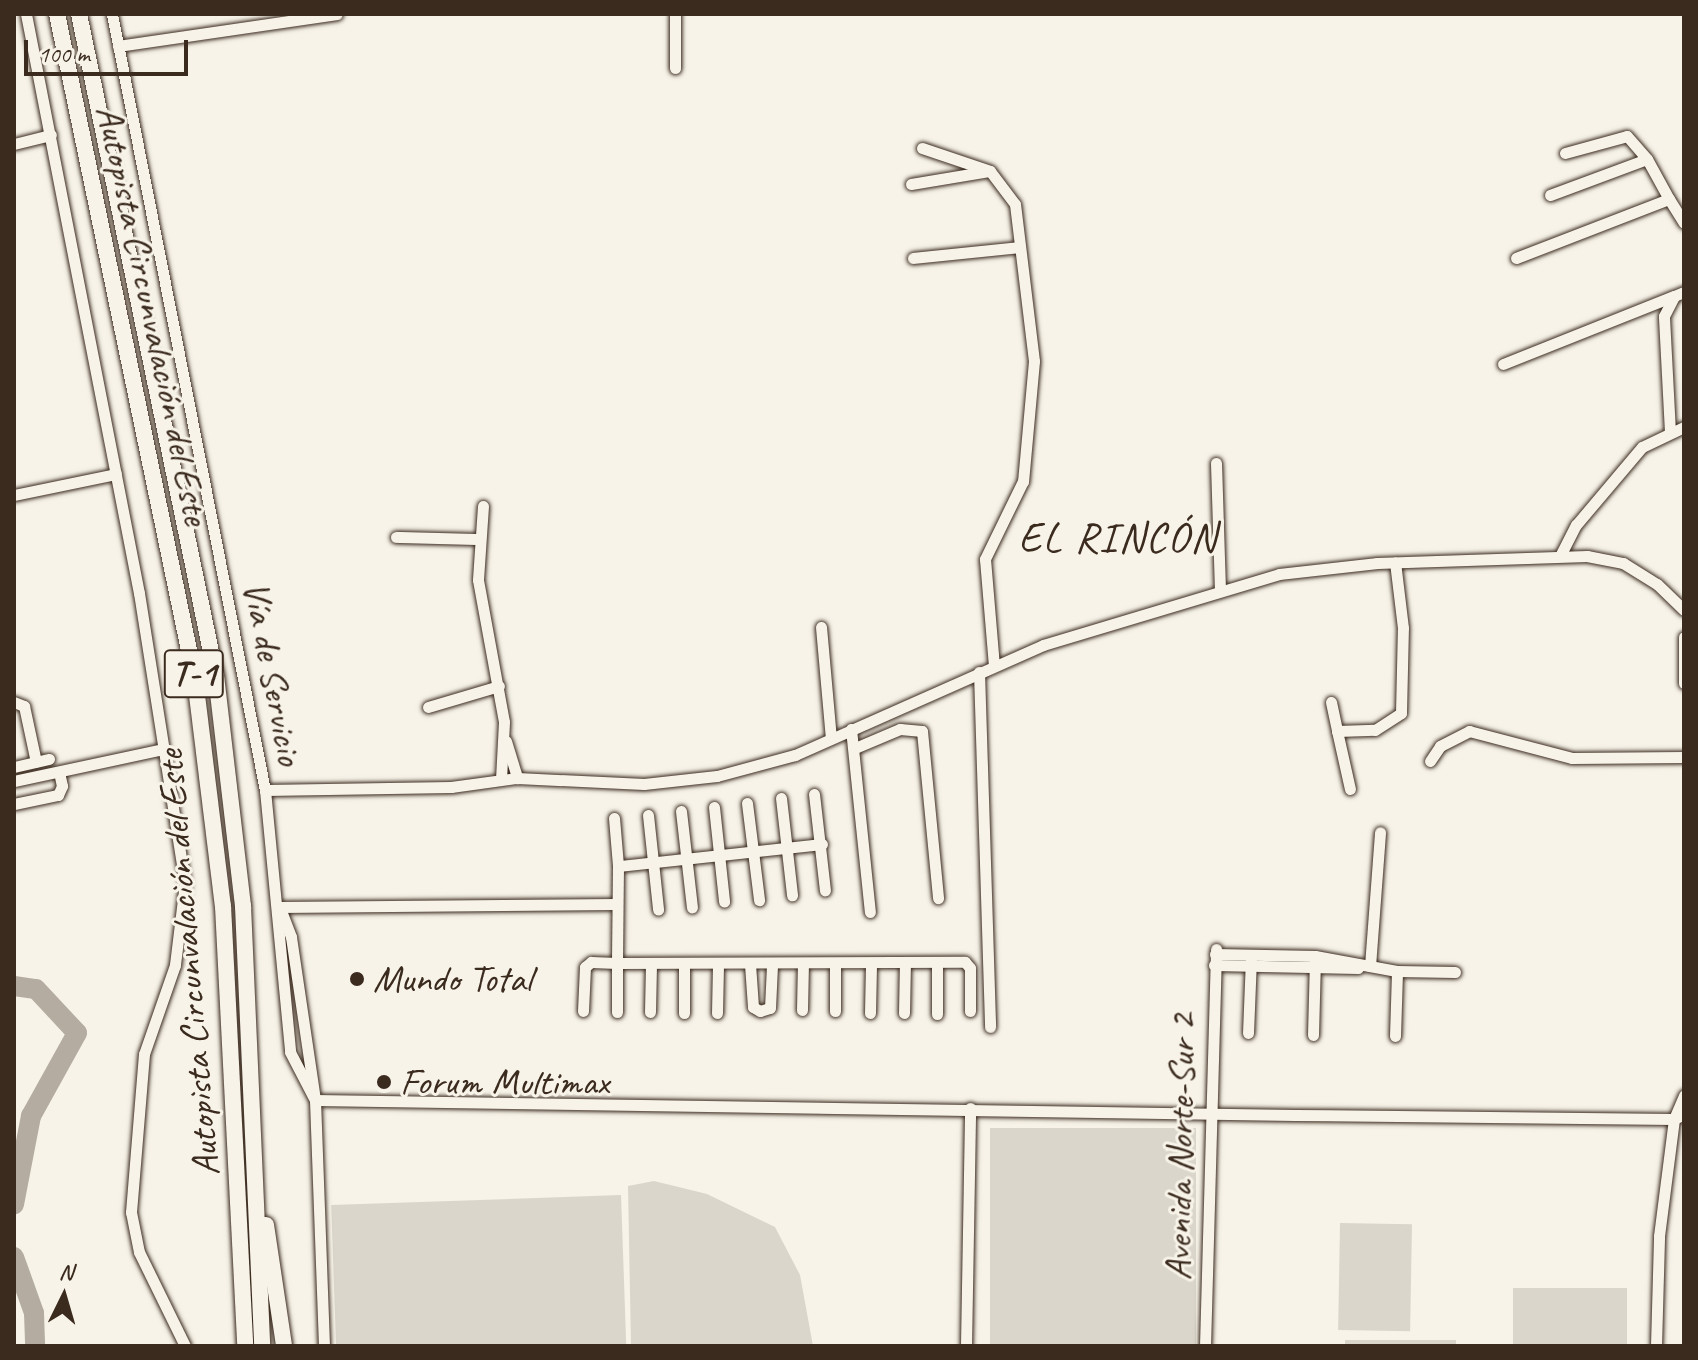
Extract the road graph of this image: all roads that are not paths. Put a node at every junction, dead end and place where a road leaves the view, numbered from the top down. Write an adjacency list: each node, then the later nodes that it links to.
1 (26, 14): 9 (street)
2 (57, 14): 131 (highway, Autopista Circunvalación del Este / T-1)
3 (79, 14): 129 (highway, Autopista Circunvalación del Este / T-1)
4 (112, 14): 7 (street, Vía de Servicio)
5 (337, 14): 7 (street)
6 (675, 14): 8 (street)
7 (118, 46): 64 (street, Vía de Servicio)
8 (675, 68)
9 (51, 135): 10 (street); 29 (street)
10 (14, 144)
11 (922, 148): 14 (street)
12 (1565, 153): 13 (street)
13 (1647, 159): 16 (street); 17 (street)
14 (990, 171): 15 (street); 19 (street)
15 (911, 184)
16 (1550, 195)
17 (1669, 199): 18 (street); 21 (street)
18 (1684, 223)
19 (1019, 247): 20 (street); 41 (street)
20 (913, 258)
21 (1516, 258)
22 (1679, 294): 23 (street); 24 (street)
23 (1639, 309): 24 (street); 25 (street)
24 (1664, 319): 27 (street)
25 (1503, 364)
26 (1684, 427): 27 (street)
27 (1670, 432): 34 (street)
28 (1216, 463): 36 (street)
29 (116, 474): 30 (street); 53 (street)
30 (14, 495)
31 (483, 506): 33 (street)
32 (396, 537): 33 (street)
33 (480, 539): 44 (street)
34 (1560, 556): 35 (street); 37 (street)
35 (1395, 562): 36 (street); 49 (street)
36 (1220, 591): 41 (street)
37 (1684, 610)
38 (821, 627): 50 (street)
39 (1684, 637): 40 (street)
40 (1683, 650): 43 (street)
41 (994, 666): 42 (street)
42 (979, 672): 48 (street); 120 (street)
43 (1684, 683)
44 (499, 686): 47 (street); 51 (street)
45 (14, 702): 57 (street)
46 (1331, 702): 49 (street)
47 (428, 707)
48 (851, 729): 50 (street); 52 (street)
49 (1337, 731): 63 (street)
50 (831, 739): 60 (street)
51 (505, 741): 60 (street); 61 (street)
52 (855, 748): 83 (street); 90 (street)
53 (163, 749): 59 (street); 130 (street)
54 (1684, 757): 56 (street)
55 (49, 759): 57 (street)
56 (1430, 761)
57 (36, 762): 58 (street)
58 (14, 767)
59 (59, 772): 62 (street); 68 (street)
60 (517, 778): 61 (street)
61 (501, 779): 64 (street)
62 (14, 781)
63 (1350, 789)
64 (265, 790): 87 (street, Vía de Servicio)
65 (814, 794): 74 (street)
66 (781, 798): 75 (street)
67 (747, 803): 76 (street)
68 (14, 804)
69 (714, 807): 77 (street)
70 (681, 811): 78 (street)
71 (648, 815): 79 (street)
72 (614, 818): 80 (street)
73 (1380, 832): 104 (street)
74 (822, 844): 75 (street); 81 (street)
75 (788, 846): 76 (street); 82 (street)
76 (754, 850): 77 (street); 84 (street)
77 (720, 855): 78 (street); 85 (street)
78 (687, 859): 79 (street); 88 (street)
79 (653, 862): 80 (street); 89 (street)
80 (618, 866): 86 (street)
81 (825, 890)
82 (792, 895)
83 (938, 898)
84 (759, 900)
85 (724, 901)
86 (616, 904): 87 (street); 93 (street)
87 (279, 907): 118 (street, Vía de Servicio); 119 (street)
88 (692, 907)
89 (658, 909)
90 (870, 912)
91 (1251, 960): 92 (street); 121 (street); 127 (street, Avenida Norte-Sur 2)
92 (1315, 961): 104 (street); 122 (street)
93 (617, 963): 94 (street); 108 (street); 111 (street)
94 (651, 963): 95 (street); 112 (street)
95 (684, 963): 99 (street); 113 (street)
96 (835, 963): 101 (street); 102 (street); 109 (street)
97 (905, 963): 98 (street); 102 (street); 116 (street)
98 (937, 963): 110 (street); 117 (street)
99 (718, 964): 100 (street); 114 (street)
100 (750, 964): 103 (street); 103 (street)
101 (803, 964): 103 (street); 107 (street)
102 (871, 964): 115 (street)
103 (772, 965)
104 (1370, 966): 105 (street)
105 (1397, 971): 106 (street); 123 (street)
106 (1455, 972)
107 (802, 1010)
108 (583, 1011)
109 (835, 1011)
110 (970, 1011)
111 (617, 1012)
112 (650, 1012)
113 (684, 1013)
114 (717, 1013)
115 (870, 1013)
116 (904, 1013)
117 (937, 1014)
118 (285, 1022): 119 (street); 125 (street, Vía de Servicio)
119 (301, 1027): 125 (street)
120 (990, 1027)
121 (1248, 1033)
122 (1313, 1035)
123 (1395, 1036)
124 (1684, 1095): 128 (street)
125 (315, 1100): 126 (street); 134 (street, Vía de Servicio)
126 (970, 1108): 127 (street); 135 (street)
127 (1209, 1113): 128 (street); 136 (street, Avenida Norte-Sur 2)
128 (1679, 1117): 137 (street)
129 (256, 1181): 132 (highway, Autopista Circunvalación del Este / T-1); 133 (highway)
130 (185, 1346)
131 (245, 1346)
132 (262, 1346)
133 (284, 1346)
134 (324, 1346)
135 (966, 1346)
136 (1205, 1346)
137 (1656, 1346)

